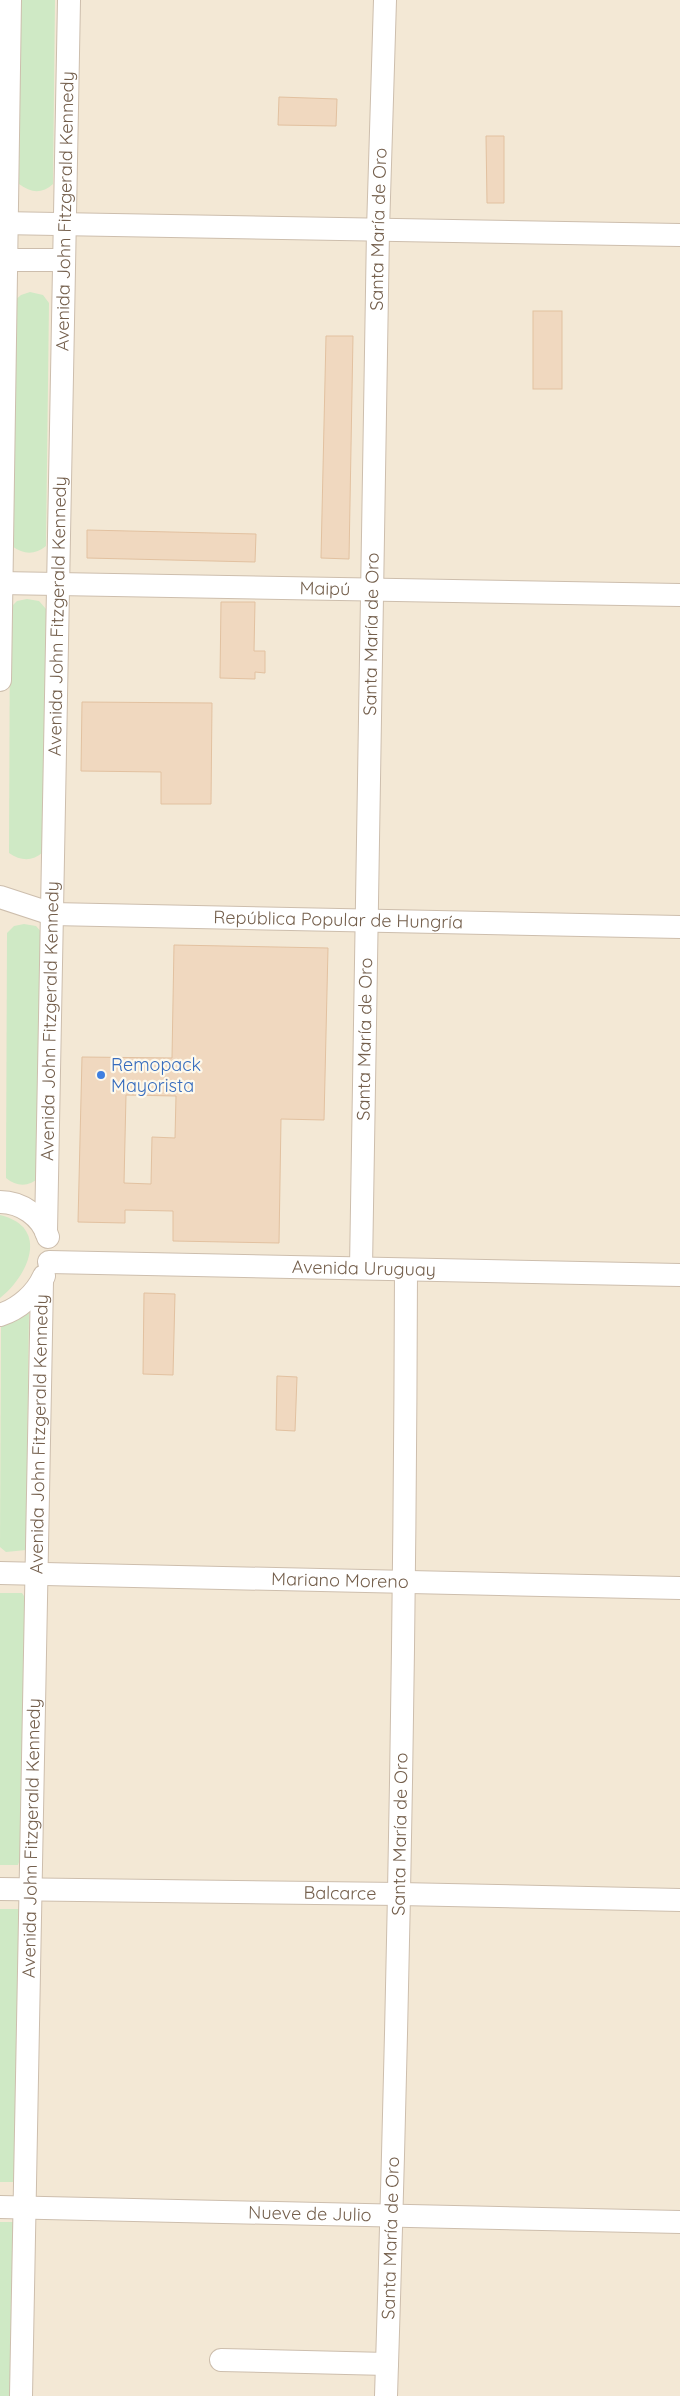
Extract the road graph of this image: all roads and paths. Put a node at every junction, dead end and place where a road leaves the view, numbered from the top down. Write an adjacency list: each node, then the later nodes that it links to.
1 (10, 0): 4 (street)
2 (69, 0): 6 (street, Avenida John Fitzgerald Kennedy)
3 (385, 0): 7 (street, Santa María de Oro)
4 (5, 30): 5 (street)
5 (3, 223): 6 (street); 9 (street)
6 (65, 225): 7 (street); 10 (street, Avenida John Fitzgerald Kennedy)
7 (378, 230): 8 (street); 13 (street, Santa María de Oro)
8 (680, 235)
9 (3, 260): 10 (street); 11 (street)
10 (64, 260): 12 (street, Avenida John Fitzgerald Kennedy)
11 (1, 583): 12 (street, Maipú); 15 (street)
12 (58, 584): 13 (street, Maipú); 17 (street, Avenida John Fitzgerald Kennedy)
13 (372, 589): 14 (street, Maipú); 18 (street, Santa María de Oro)
14 (680, 595)
15 (0, 680)
16 (0, 897): 17 (street, República Popular de Hungría)
17 (52, 914): 18 (street, República Popular de Hungría); 21 (street, Avenida John Fitzgerald Kennedy)
18 (366, 919): 19 (street, República Popular de Hungría); 22 (street, Santa María de Oro)
19 (680, 928)
20 (0, 1202): 21 (street)
21 (46, 1232): 24 (street, Avenida John Fitzgerald Kennedy)
22 (361, 1268): 23 (street, Avenida Uruguay); 24 (street, Avenida Uruguay)
23 (406, 1270): 25 (street, Avenida Uruguay); 29 (street, Santa María de Oro)
24 (46, 1271): 26 (street); 28 (street, Avenida John Fitzgerald Kennedy)
25 (680, 1275)
26 (0, 1315)
27 (0, 1574): 28 (street, Mariano Moreno)
28 (37, 1574): 29 (street, Mariano Moreno); 32 (street, Avenida John Fitzgerald Kennedy)
29 (405, 1583): 30 (street, Mariano Moreno); 33 (street, Santa María de Oro)
30 (680, 1588)
31 (0, 1888): 32 (street, Balcarce)
32 (31, 1888): 33 (street, Balcarce); 36 (street, Avenida John Fitzgerald Kennedy)
33 (399, 1894): 34 (street, Balcarce); 37 (street, Santa María de Oro)
34 (680, 1900)
35 (0, 2207): 36 (street, Nueve de Julio)
36 (25, 2208): 37 (street, Nueve de Julio); 41 (street, Avenida John Fitzgerald Kennedy)
37 (392, 2217): 38 (street, Nueve de Julio); 40 (street, Santa María de Oro)
38 (680, 2222)
39 (221, 2360): 40 (street)
40 (387, 2364): 42 (street, Santa María de Oro)
41 (21, 2396)
42 (386, 2396)

